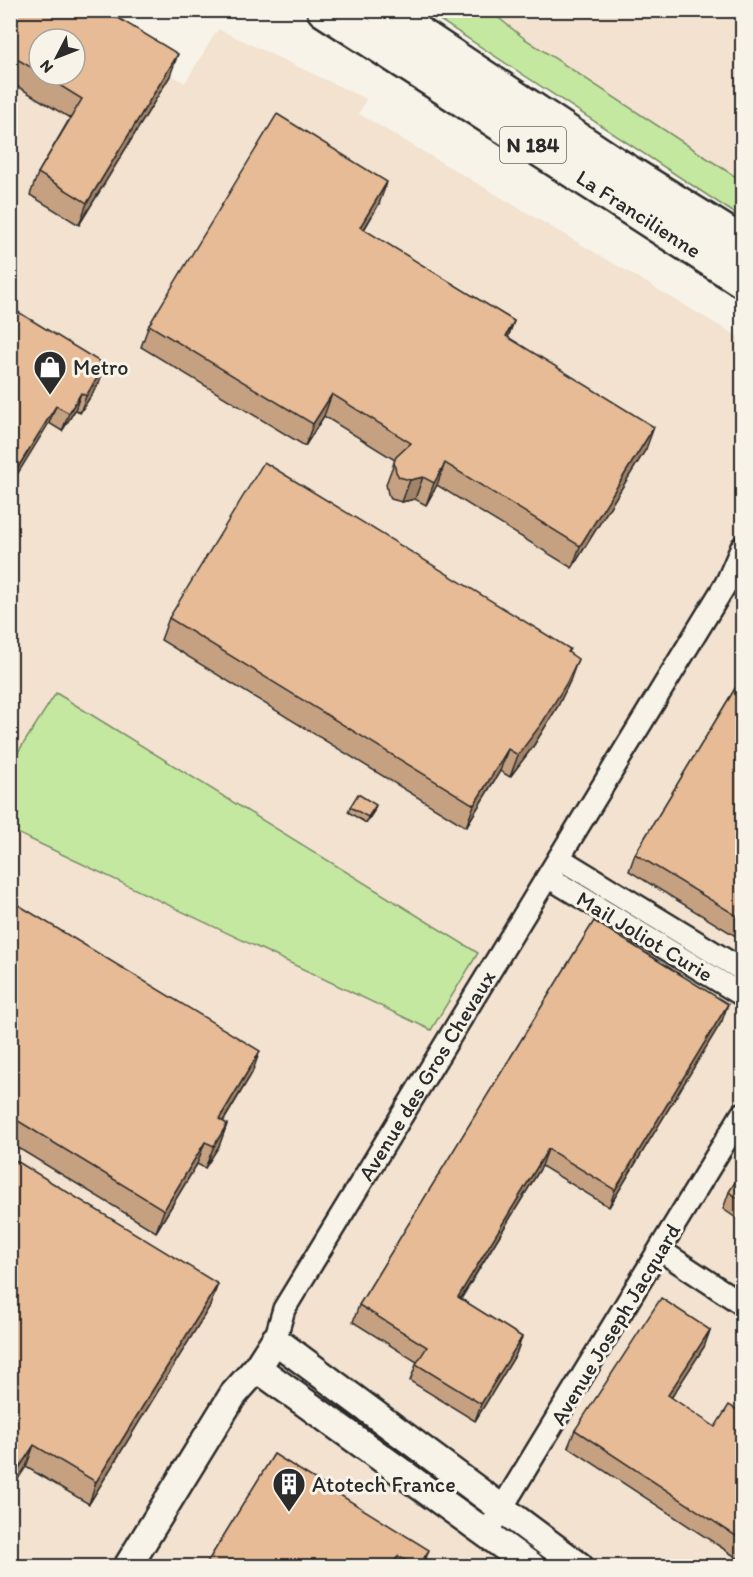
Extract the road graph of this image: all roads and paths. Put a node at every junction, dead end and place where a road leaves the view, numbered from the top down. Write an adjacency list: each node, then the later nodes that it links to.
1 (324, 10): 4 (highway, La Francilienne / N 184)
2 (382, 10): 3 (highway, La Francilienne / N 184)
3 (742, 243)
4 (742, 279)
5 (742, 547): 7 (street)
6 (742, 564): 7 (street)
7 (727, 582): 8 (street, Avenue des Gros Chevaux)
8 (560, 858): 9 (street, Avenue des Gros Chevaux); 10 (street, Mail Joliot Curie)
9 (548, 877): 11 (street, Mail Joliot Curie); 15 (street, Avenue des Gros Chevaux)
10 (742, 970)
11 (742, 995)
12 (742, 1114): 13 (street, Avenue Joseph Jacquard)
13 (660, 1250): 14 (street); 17 (street, Avenue Joseph Jacquard)
14 (742, 1304)
15 (275, 1340): 16 (street, Avenue des Gros Chevaux); 17 (street)
16 (257, 1368): 18 (street); 19 (street, Avenue des Gros Chevaux)
17 (501, 1510): 18 (street, Avenue Joseph Jacquard); 21 (street)
18 (486, 1534): 20 (street)
19 (128, 1566)
20 (531, 1566)
21 (579, 1566)

